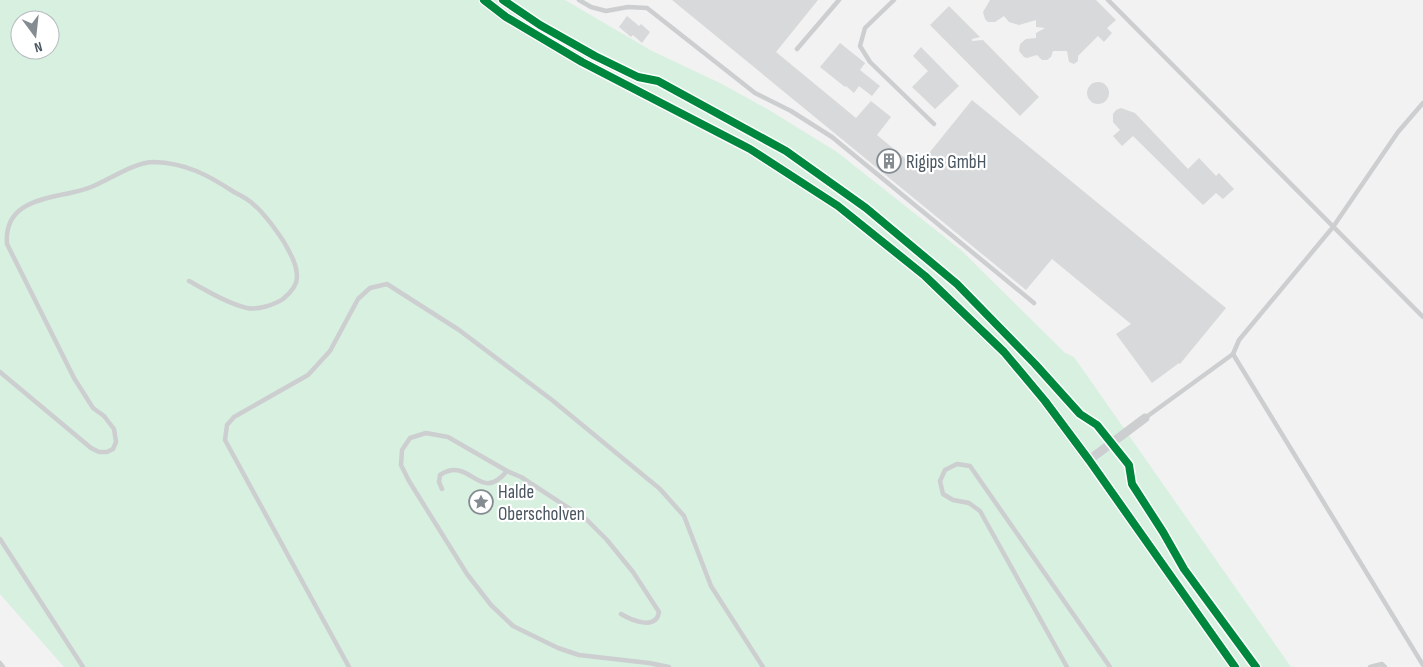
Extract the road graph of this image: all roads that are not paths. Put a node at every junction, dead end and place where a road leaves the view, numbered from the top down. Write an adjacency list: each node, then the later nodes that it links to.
1 (484, 0): 16 (street)
2 (579, 0): 11 (lane)
3 (839, 0): 6 (lane)
4 (894, 0): 8 (lane)
5 (1108, 0): 9 (lane)
6 (797, 49)
7 (1423, 103): 9 (lane)
8 (934, 124)
9 (1333, 227): 12 (lane); 13 (lane)
10 (189, 281): 14 (lane)
11 (1034, 303)
12 (1423, 317)
13 (1233, 354): 15 (lane); 22 (lane)
14 (0, 372)
15 (1145, 418): 16 (street)
16 (1089, 460): 30 (street)
17 (507, 471): 18 (lane); 20 (lane); 26 (lane)
18 (442, 489)
19 (0, 539): 24 (lane)
20 (621, 614)
21 (0, 663): 23 (lane)
22 (1423, 665)
23 (3, 667)
24 (83, 667)
25 (348, 667): 27 (lane)
26 (669, 667)
27 (763, 667)
28 (1067, 667): 29 (lane)
29 (1110, 667)
30 (1235, 667)
31 (1370, 667): 32 (lane)
32 (1385, 667)

